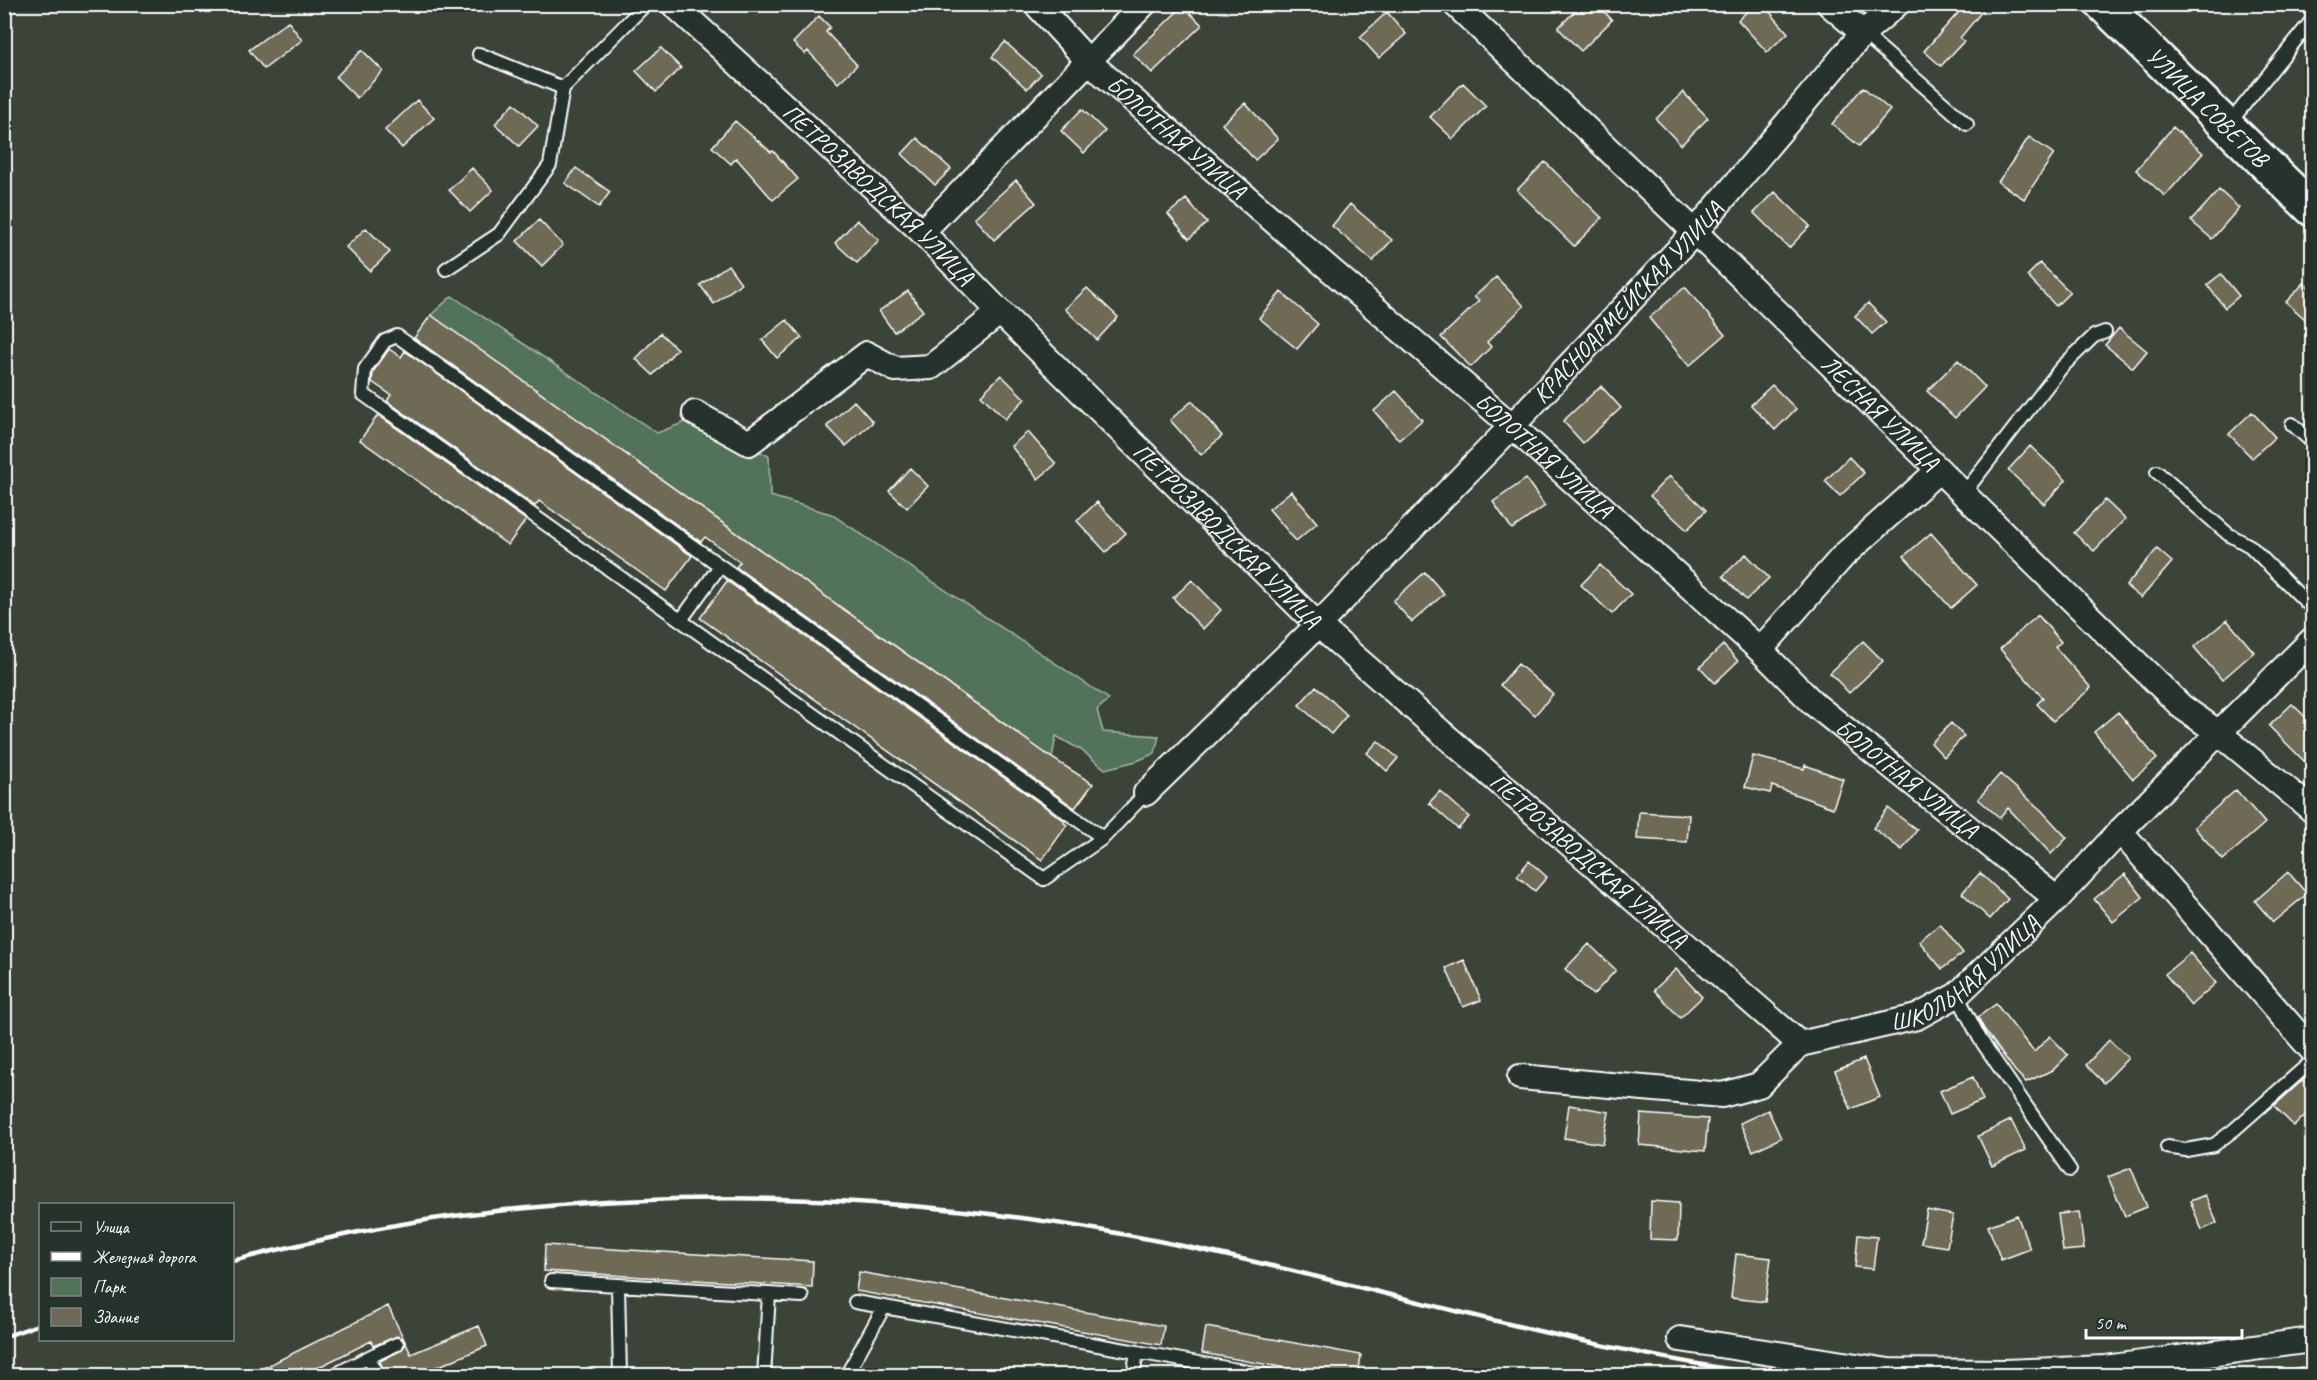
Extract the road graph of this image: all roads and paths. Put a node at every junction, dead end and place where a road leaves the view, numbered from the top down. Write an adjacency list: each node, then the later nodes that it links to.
1 (646, 4): 13 (lane)
2 (673, 4): 17 (street, ПЕТРОЗАВОДСКАЯ УЛИЦА)
3 (1036, 4): 12 (street, БОЛОТНАЯ УЛИЦА)
4 (1144, 4): 12 (street)
5 (1455, 4): 18 (street, ЛЕСНАЯ УЛИЦА)
6 (1829, 4): 10 (street)
7 (1897, 4): 10 (street, КРАСНОАРМЕЙСКАЯ УЛИЦА)
8 (2102, 4): 15 (main road, УЛИЦА СОВЕТОВ)
9 (2313, 20): 15 (lane)
10 (1863, 33): 14 (lane); 18 (street, КРАСНОАРМЕЙСКАЯ УЛИЦА)
11 (479, 54): 13 (lane)
12 (1089, 62): 17 (street); 24 (street, БОЛОТНАЯ УЛИЦА)
13 (563, 88): 19 (lane)
14 (1967, 124)
15 (2227, 126): 16 (main road, УЛИЦА СОВЕТОВ)
16 (2313, 209)
17 (922, 232): 20 (street, ПЕТРОЗАВОДСКАЯ УЛИЦА)
18 (1695, 232): 24 (street, КРАСНОАРМЕЙСКАЯ УЛИЦА); 26 (street, ЛЕСНАЯ УЛИЦА)
19 (446, 269)
20 (1000, 312): 22 (street); 32 (street, ПЕТРОЗАВОДСКАЯ УЛИЦА)
21 (2105, 332): 28 (lane)
22 (695, 413)
23 (2292, 424): 25 (lane)
24 (1512, 426): 32 (street, КРАСНОАРМЕЙСКАЯ УЛИЦА); 34 (street, БОЛОТНАЯ УЛИЦА)
25 (2313, 442)
26 (1939, 470): 28 (street, ЛЕСНАЯ УЛИЦА); 34 (street)
27 (2157, 472): 30 (lane)
28 (1964, 493): 35 (street, ЛЕСНАЯ УЛИЦА)
29 (720, 566): 31 (lane); 31 (lane); 39 (lane)
30 (2313, 608)
31 (681, 620): 39 (lane)
32 (1318, 625): 36 (street, КРАСНОАРМЕЙСКАЯ УЛИЦА); 42 (street, ПЕТРОЗАВОДСКАЯ УЛИЦА)
33 (2313, 640): 35 (street, ШКОЛЬНАЯ УЛИЦА)
34 (1760, 650): 40 (street, БОЛОТНАЯ УЛИЦА)
35 (2219, 732): 37 (street, ЛЕСНАЯ УЛИЦА); 38 (street, ШКОЛЬНАЯ УЛИЦА)
36 (1146, 793): 39 (lane)
37 (2313, 810)
38 (2120, 831): 40 (street, ШКОЛЬНАЯ УЛИЦА); 43 (street)
39 (1103, 838)
40 (2057, 899): 41 (street, ШКОЛЬНАЯ УЛИЦА)
41 (1957, 995): 42 (street, ШКОЛЬНАЯ УЛИЦА); 47 (lane)
42 (1800, 1044): 45 (street)
43 (2313, 1050)
44 (2313, 1061): 46 (lane)
45 (1520, 1077)
46 (2167, 1146)
47 (2070, 1170)
48 (551, 1281): 49 (lane)
49 (618, 1285): 50 (lane); 61 (lane)
50 (769, 1294): 51 (lane); 62 (lane)
51 (802, 1296)
52 (855, 1302): 53 (lane)
53 (884, 1307): 57 (lane); 63 (lane)
54 (1680, 1339): 55 (street)
55 (2313, 1340)
56 (397, 1344): 58 (lane)
57 (1137, 1352): 64 (lane); 65 (lane)
58 (369, 1358): 59 (lane); 60 (lane)
59 (332, 1376)
60 (377, 1376)
61 (620, 1376)
62 (764, 1376)
63 (846, 1376)
64 (1132, 1376)
65 (1271, 1376)

